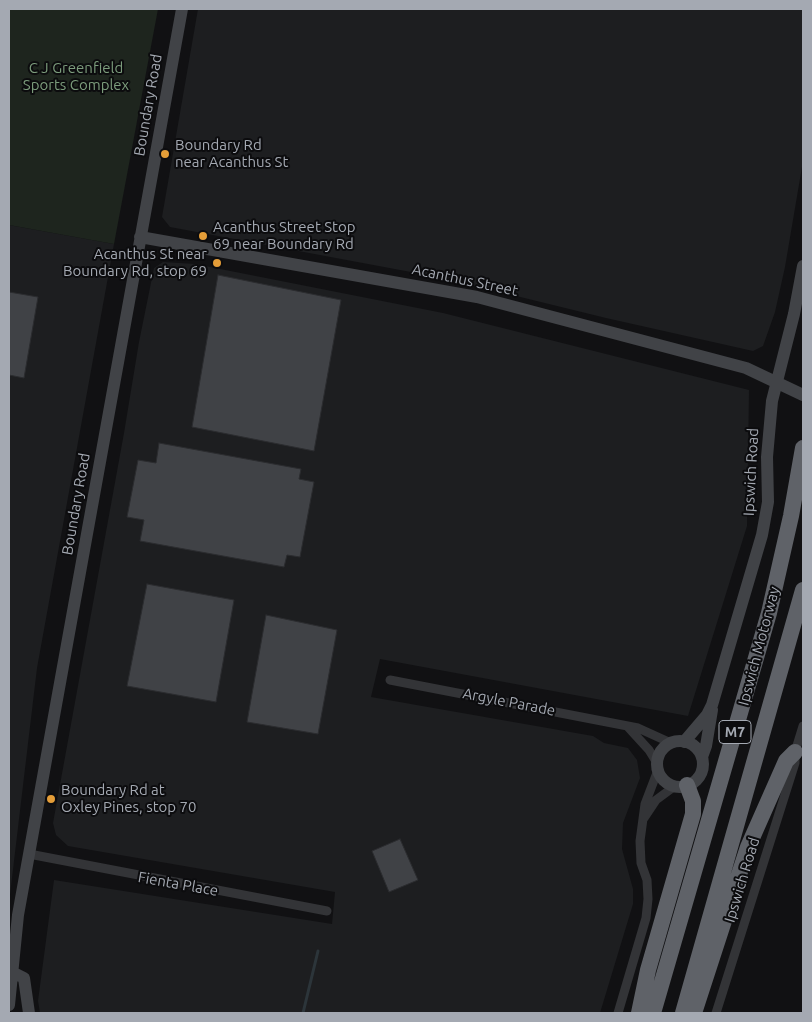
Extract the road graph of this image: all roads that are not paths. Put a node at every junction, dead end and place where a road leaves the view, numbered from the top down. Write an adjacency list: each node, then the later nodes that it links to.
1 (182, 9): 2 (street, Boundary Road)
2 (140, 237): 4 (street, Acanthus Street); 19 (street, Boundary Road)
3 (803, 266): 4 (street, Ipswich Road)
4 (776, 380): 5 (street, Acanthus Street); 9 (street, Ipswich Road)
5 (802, 394)
6 (803, 448): 26 (highway, Ipswich Motorway / M7)
7 (803, 590): 27 (highway, Ipswich Motorway / M7)
8 (390, 680): 11 (street, Argyle Parade)
9 (712, 705): 12 (street, Ipswich Road); 15 (street, Ipswich Road)
10 (803, 726): 14 (street, Ipswich Road)
11 (628, 727): 13 (street, Argyle Parade); 16 (street)
12 (684, 742): 13 (street); 15 (street)
13 (671, 743): 16 (street)
14 (795, 752): 28 (highway); 29 (street, Ipswich Road)
15 (702, 756): 17 (street)
16 (658, 767): 17 (street); 18 (street)
17 (681, 786): 18 (street); 25 (highway)
18 (643, 821): 24 (street)
19 (29, 854): 20 (street, Fienta Place); 21 (street, Boundary Road)
20 (327, 911)
21 (12, 972): 22 (street, Boundary Road); 23 (street)
22 (9, 1005)
23 (29, 1013)
24 (618, 1013)
25 (639, 1013)
26 (653, 1013)
27 (683, 1013)
28 (694, 1013)
29 (716, 1013)

